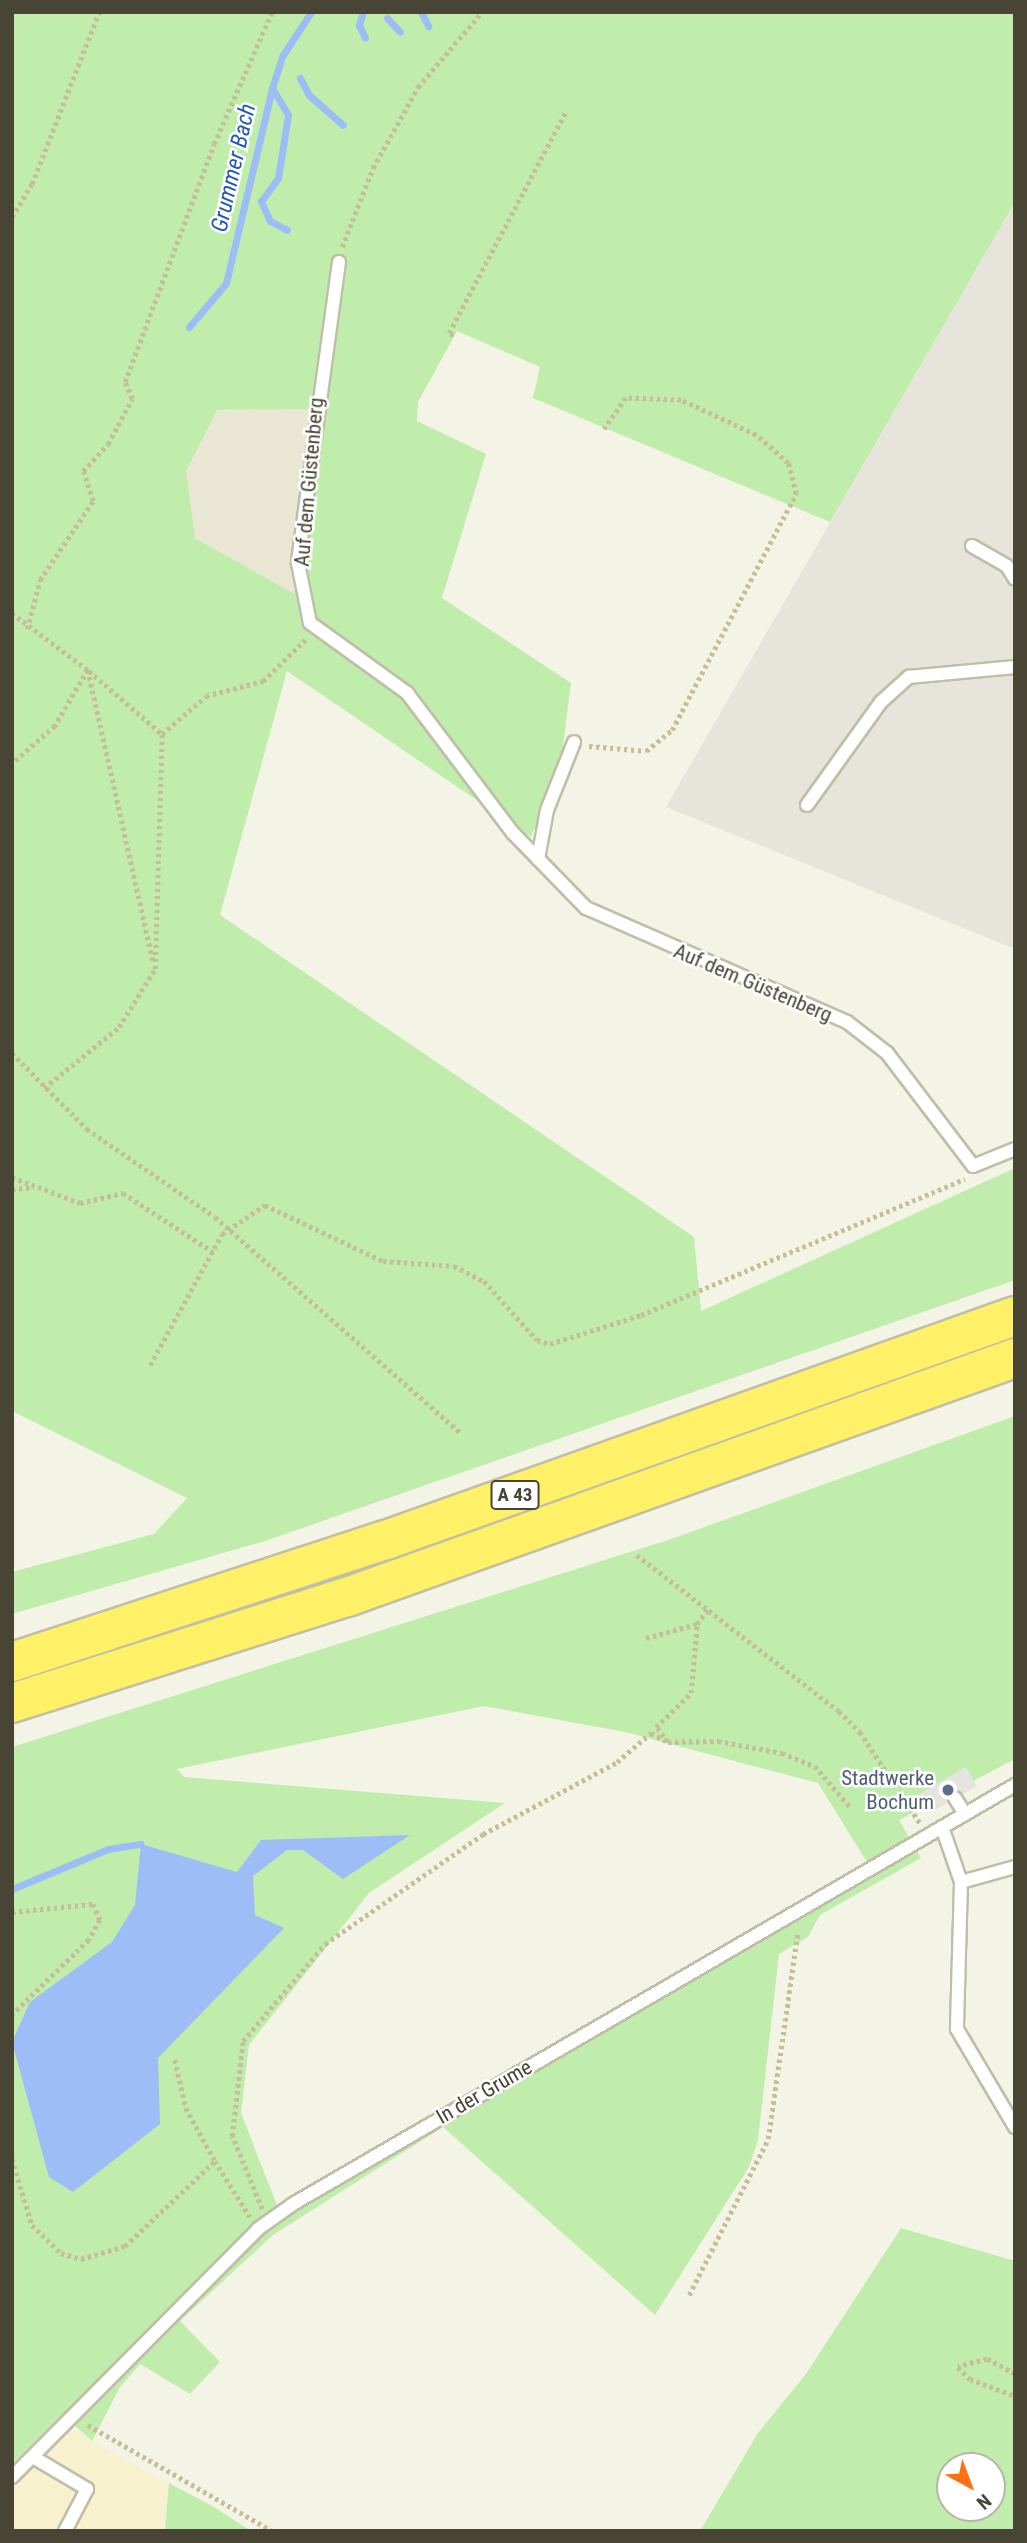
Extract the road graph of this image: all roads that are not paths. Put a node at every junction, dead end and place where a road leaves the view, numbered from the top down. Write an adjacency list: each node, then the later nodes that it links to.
1 (339, 262): 7 (lane, Auf dem Güstenberg)
2 (972, 546): 3 (lane)
3 (1015, 579)
4 (1015, 667): 6 (lane)
5 (574, 742): 7 (lane)
6 (807, 805)
7 (538, 859): 8 (lane, Auf dem Güstenberg)
8 (1015, 1149)
9 (1015, 1316): 11 (highway, A 43)
10 (1015, 1358): 12 (highway, A 43)
11 (12, 1662)
12 (12, 1703)
13 (1015, 1785): 15 (lane, In der Grume)
14 (955, 1798): 15 (lane)
15 (965, 1814): 16 (lane, In der Grume)
16 (942, 1827): 18 (lane); 20 (lane, In der Grume)
17 (1015, 1867): 18 (lane)
18 (961, 1882): 19 (lane)
19 (1015, 2127)
20 (33, 2457): 21 (lane, In der Grume); 22 (lane)
21 (12, 2477)
22 (65, 2531)

